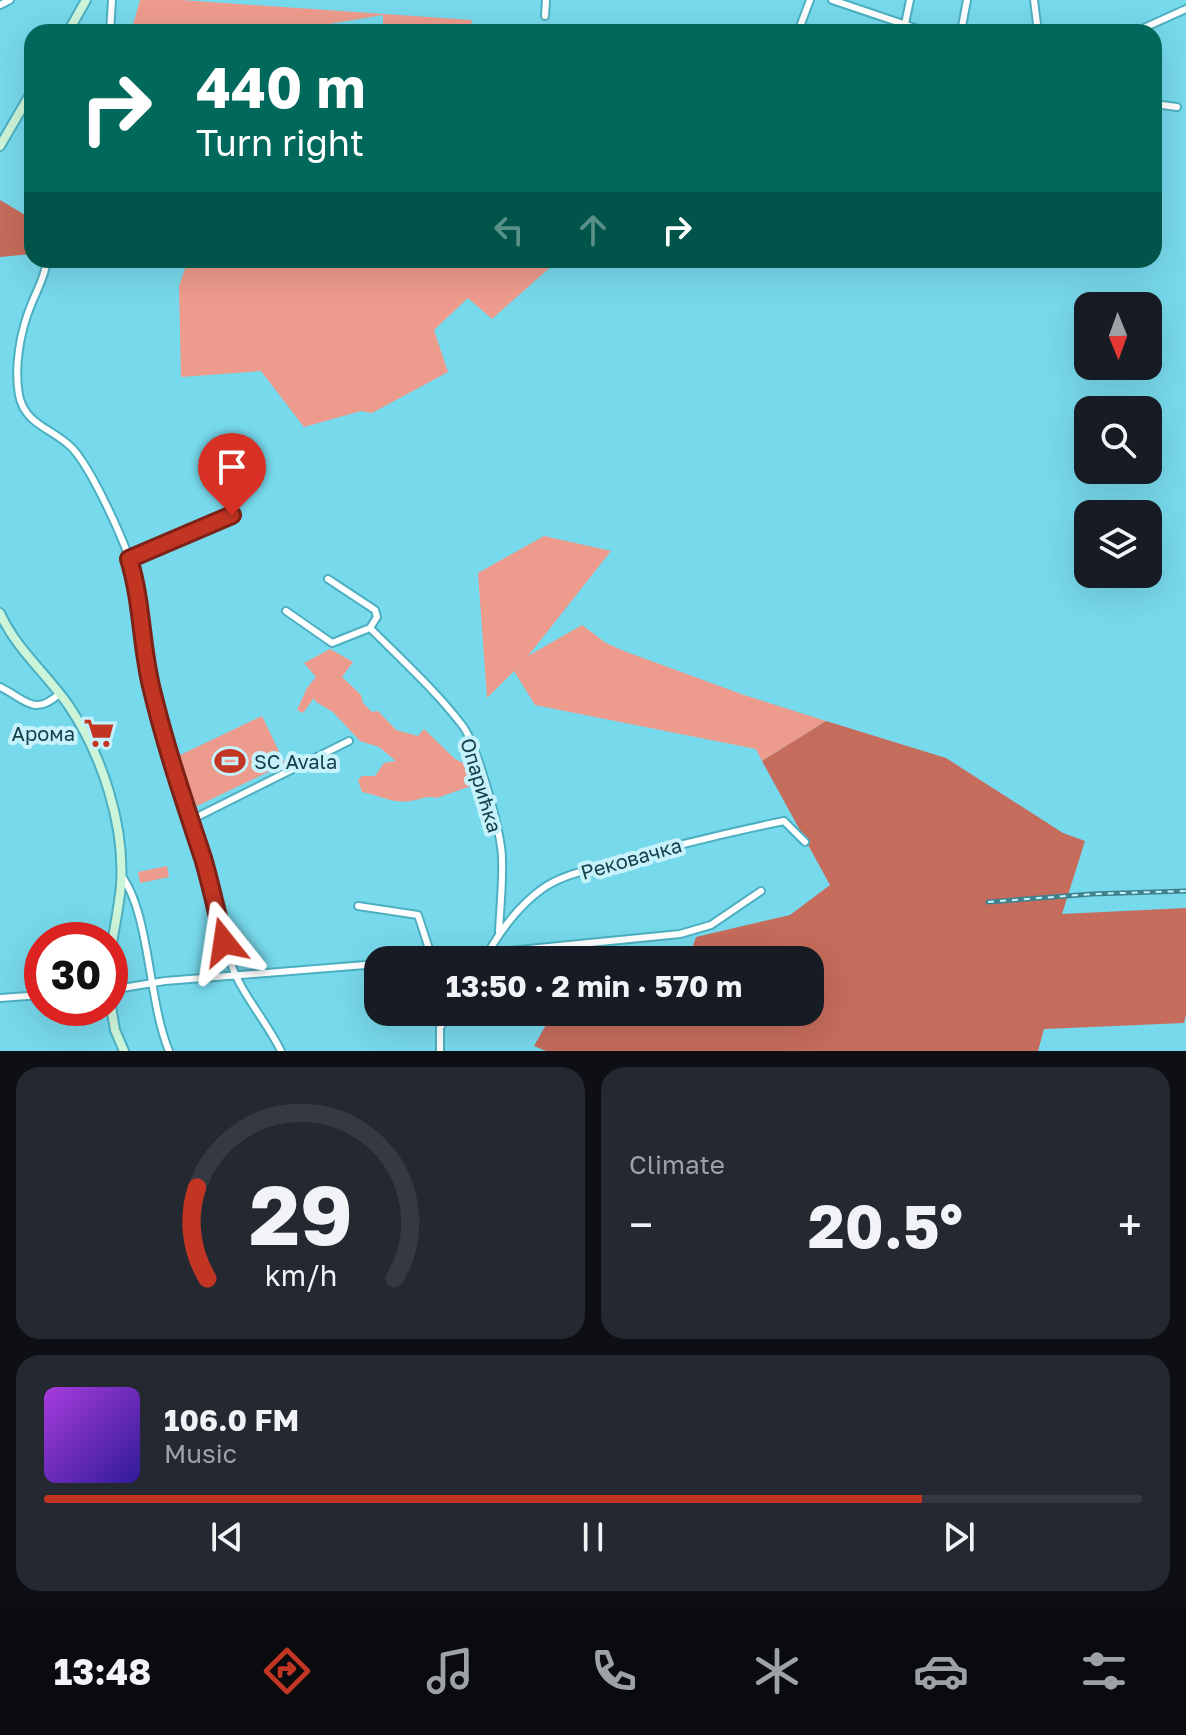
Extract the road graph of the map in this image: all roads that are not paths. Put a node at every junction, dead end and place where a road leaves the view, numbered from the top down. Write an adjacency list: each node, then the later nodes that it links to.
1 (10, 0): 10 (street)
2 (86, 0): 13 (main road)
3 (112, 0): 14 (street)
4 (546, 0): 12 (street)
5 (810, 0): 15 (street)
6 (832, 0): 16 (street)
7 (910, 0): 16 (street)
8 (967, 0): 17 (street)
9 (1034, 0): 18 (street)
10 (0, 5)
11 (1186, 9): 19 (street)
12 (545, 16)
13 (72, 24)
14 (110, 24)
15 (801, 24)
16 (905, 24)
17 (962, 24)
18 (1037, 24)
19 (1153, 24)
20 (24, 105): 23 (main road)
21 (1162, 105): 22 (street)
22 (1177, 107)
23 (0, 146)
24 (46, 268): 26 (street)
25 (232, 515): 26 (street)
26 (129, 559): 34 (street)
27 (328, 579): 30 (street, Опарићка)
28 (286, 611): 30 (street)
29 (0, 613): 32 (main road)
30 (370, 628): 40 (street, Опарићка)
31 (0, 687): 32 (street)
32 (59, 694): 36 (main road)
33 (349, 741): 34 (street)
34 (189, 821): 45 (street)
35 (805, 842): 40 (street, Рековачка)
36 (121, 875): 39 (main road); 46 (street)
37 (761, 891): 43 (street)
38 (358, 906): 41 (street)
39 (115, 922)
40 (499, 933): 42 (street, Рековачка)
41 (428, 946)
42 (491, 946)
43 (544, 946)
44 (364, 965): 45 (street)
45 (235, 976): 46 (street); 54 (street)
46 (151, 984): 47 (street); 53 (street)
47 (128, 987)
48 (24, 996): 49 (street)
49 (0, 998)
50 (114, 1026): 52 (main road)
51 (441, 1026): 55 (street)
52 (124, 1051)
53 (169, 1051)
54 (281, 1051)
55 (440, 1051)

